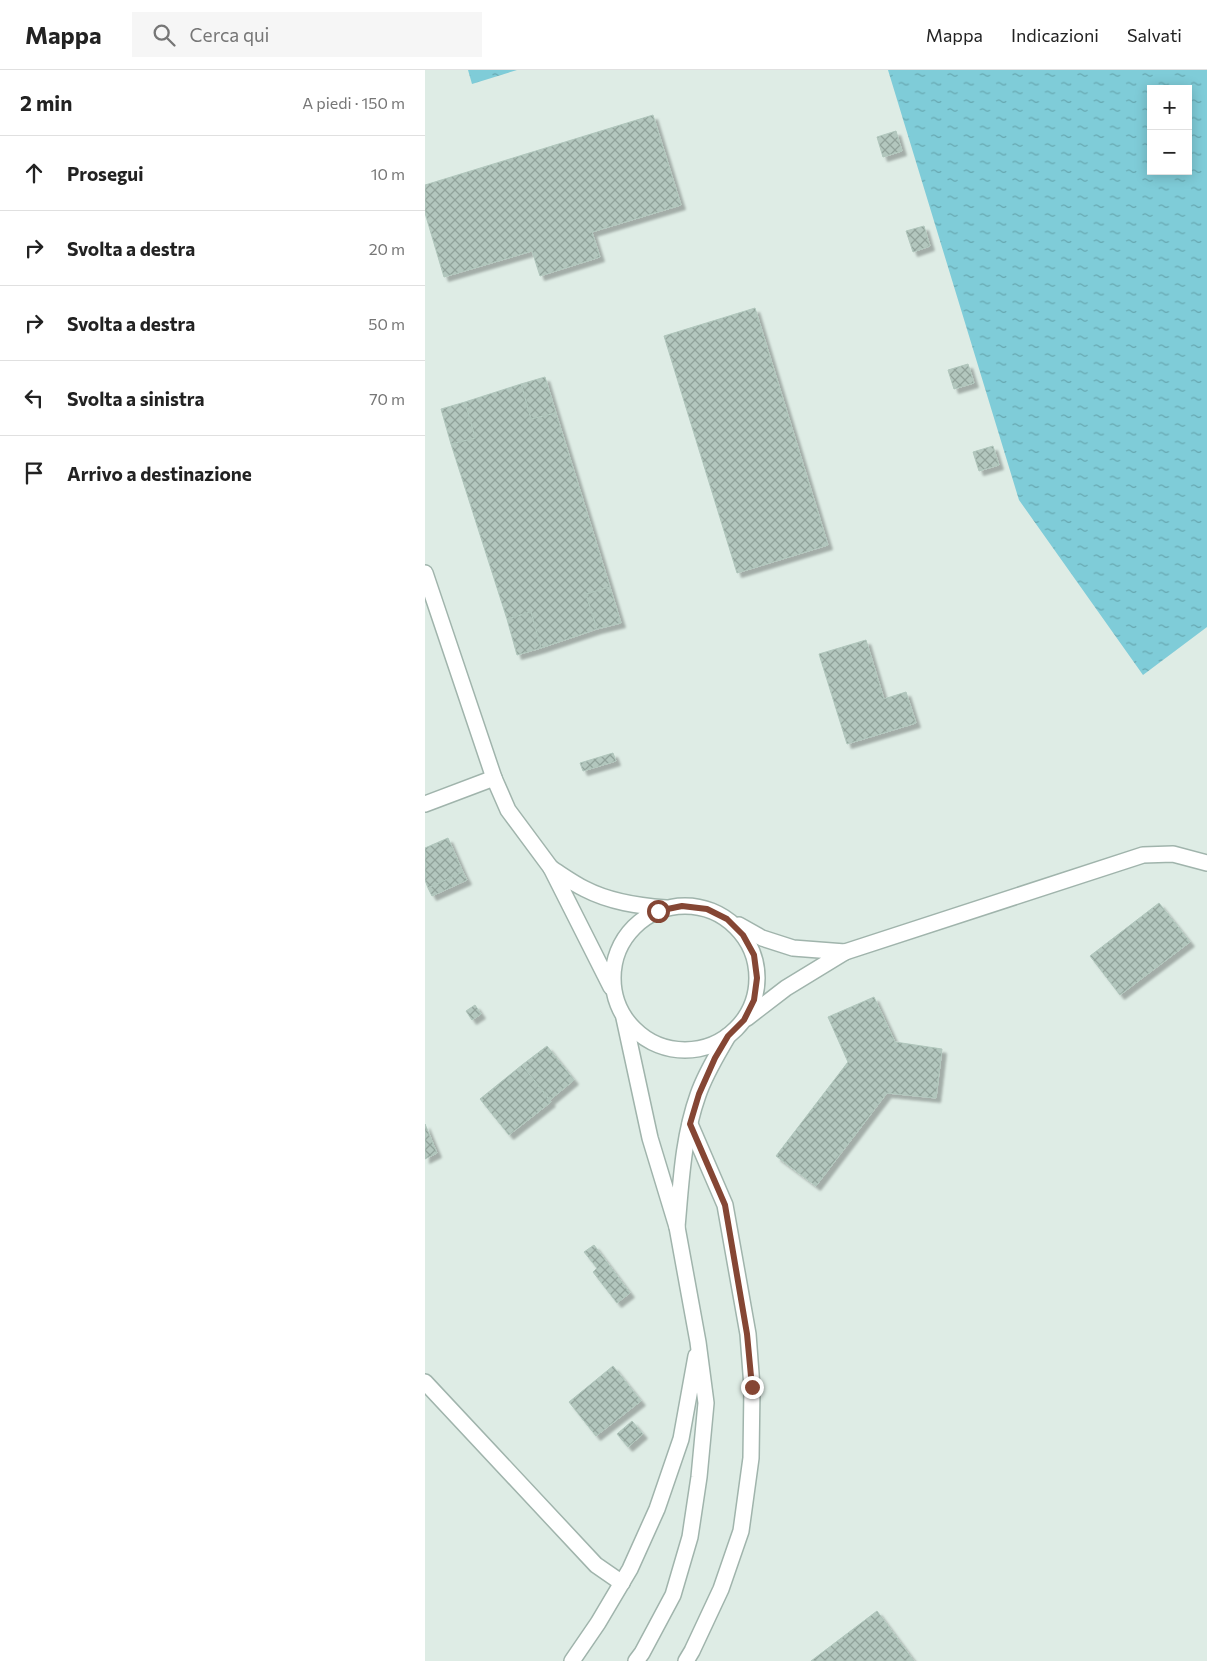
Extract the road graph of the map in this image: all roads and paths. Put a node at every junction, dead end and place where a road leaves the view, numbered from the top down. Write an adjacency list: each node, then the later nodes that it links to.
1 (425, 573): 2 (street)
2 (494, 778): 3 (street); 5 (street)
3 (425, 804)
4 (1207, 863): 8 (street)
5 (551, 868): 6 (street); 9 (street)
6 (670, 908): 7 (street); 9 (street)
7 (727, 919): 8 (street); 11 (street)
8 (845, 952): 11 (street)
9 (614, 994): 10 (street)
10 (624, 1017): 12 (street); 14 (street)
11 (744, 1020): 12 (street)
12 (728, 1036): 13 (street)
13 (690, 1124): 14 (street); 20 (street)
14 (677, 1227): 15 (street)
15 (698, 1342): 17 (street); 19 (street)
16 (425, 1382): 17 (street)
17 (621, 1583): 18 (street)
18 (572, 1661)
19 (636, 1661)
20 (686, 1661)

